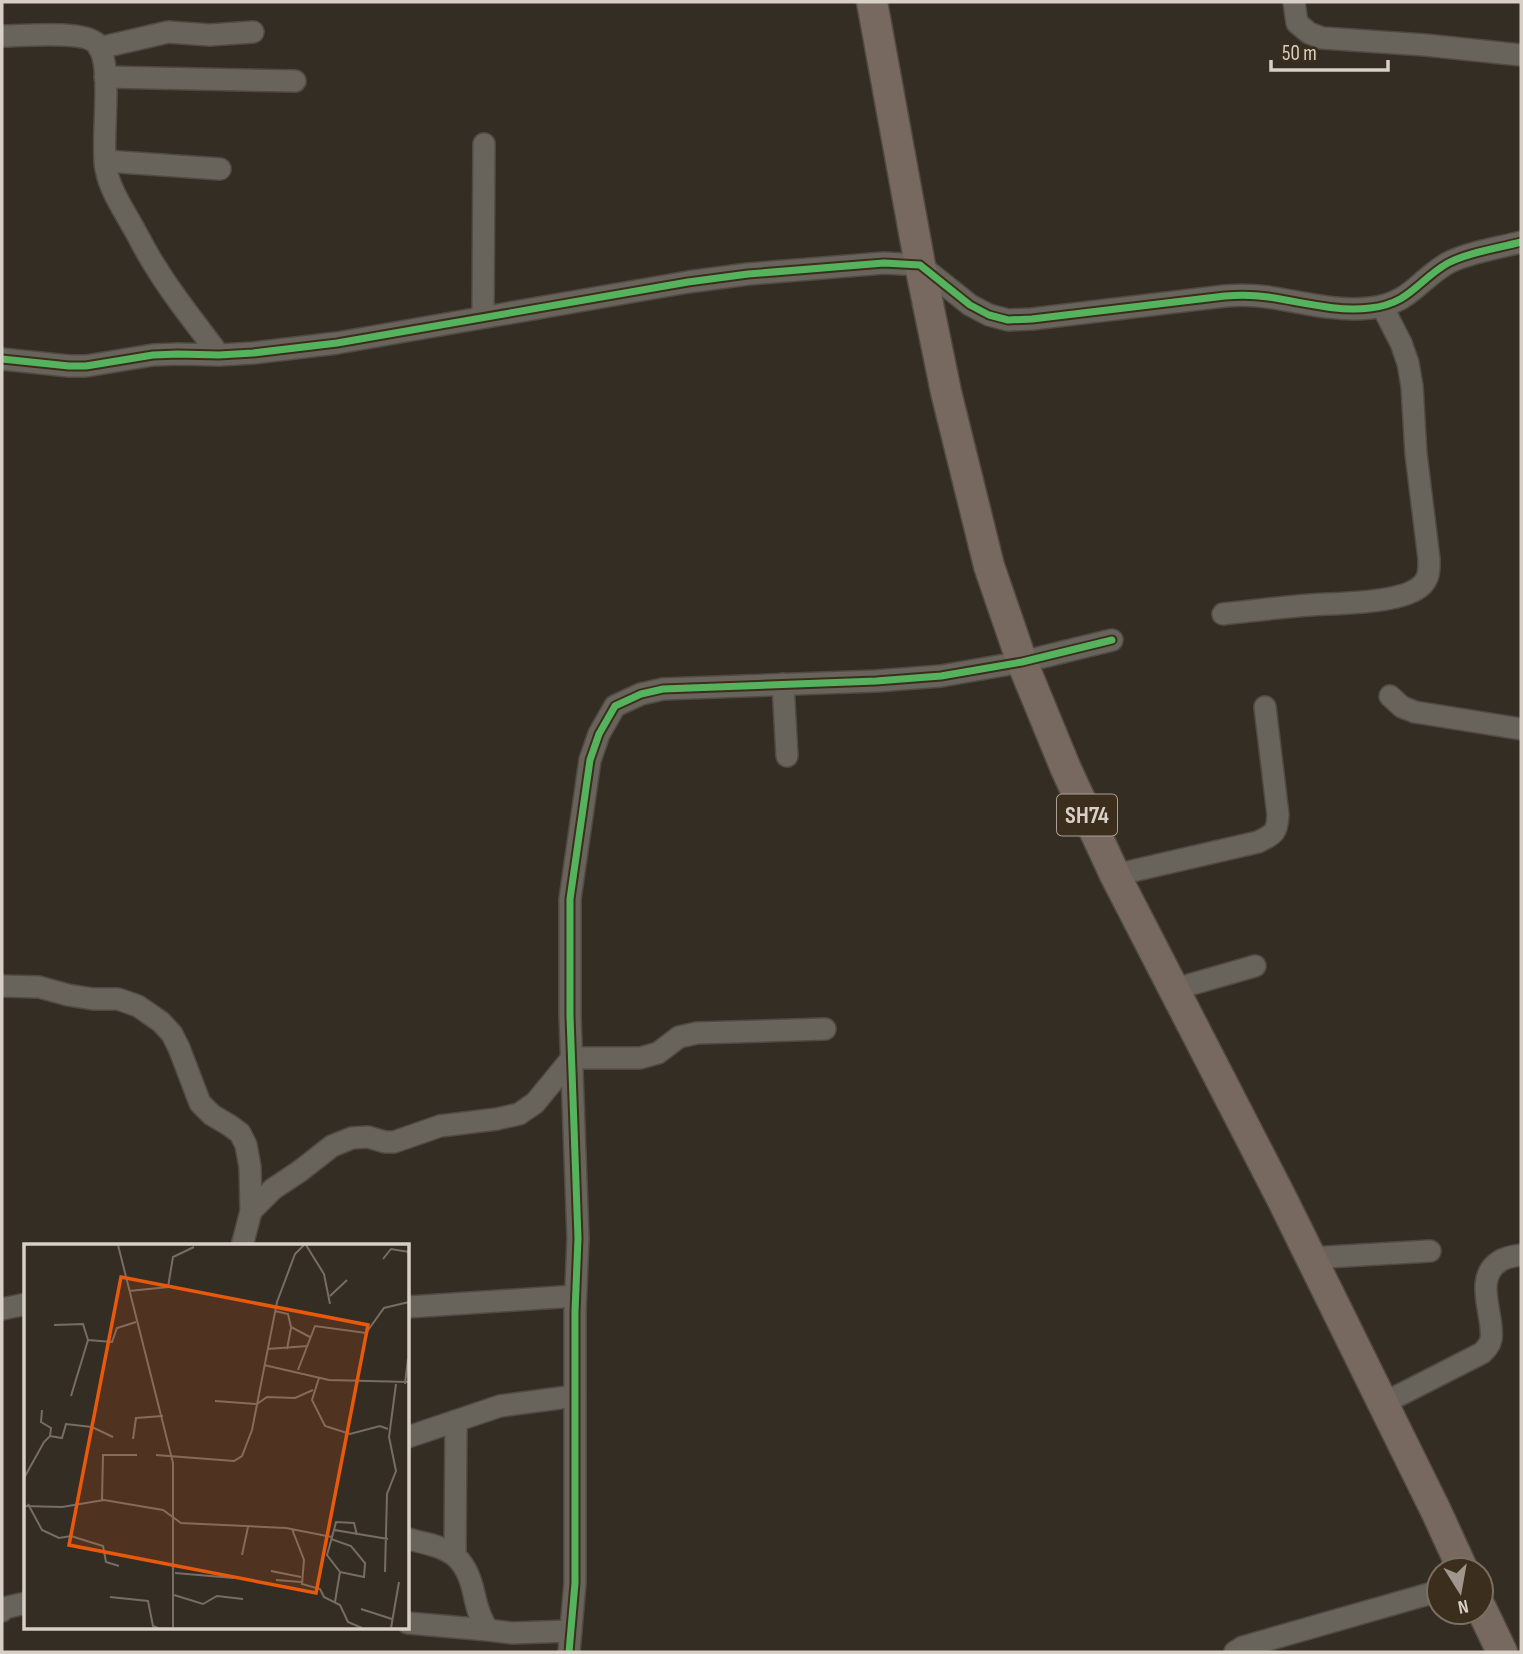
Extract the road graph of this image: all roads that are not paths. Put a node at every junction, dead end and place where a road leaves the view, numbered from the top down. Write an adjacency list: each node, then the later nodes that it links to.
1 (872, 2): 13 (highway, SH74)
2 (1294, 2): 6 (street)
3 (253, 32): 5 (street)
4 (2, 36): 5 (street)
5 (99, 48): 7 (street)
6 (1521, 55)
7 (105, 77): 8 (street); 10 (street)
8 (295, 81)
9 (484, 144): 15 (street)
10 (105, 160): 11 (street); 16 (street)
11 (220, 169)
12 (1521, 242): 14 (street)
13 (920, 265): 14 (street); 15 (street); 20 (highway, SH74)
14 (1382, 306): 18 (street)
15 (483, 317): 16 (street)
16 (219, 355): 17 (street)
17 (2, 359)
18 (1223, 614)
19 (1112, 640): 20 (street)
20 (1022, 662): 21 (street); 26 (highway, SH74)
21 (783, 684): 25 (street); 31 (street)
22 (1390, 696): 24 (street)
23 (1265, 707): 26 (street)
24 (1521, 729)
25 (787, 755)
26 (1115, 875): 29 (highway, SH74)
27 (1255, 966): 29 (street)
28 (2, 986): 32 (street)
29 (1175, 989): 36 (highway, SH74)
30 (825, 1029): 31 (street)
31 (572, 1058): 32 (street); 37 (street)
32 (251, 1212): 33 (street)
33 (243, 1244)
34 (1430, 1251): 36 (street)
35 (1521, 1255): 42 (street)
36 (1310, 1258): 42 (highway, SH74)
37 (575, 1296): 39 (street); 41 (street)
38 (24, 1304): 40 (street)
39 (410, 1307)
40 (2, 1309)
41 (575, 1396): 43 (street); 54 (street)
42 (1382, 1404): 47 (highway, SH74)
43 (456, 1421): 44 (street); 46 (street)
44 (410, 1436)
45 (410, 1539): 46 (street)
46 (455, 1555): 53 (street)
47 (1457, 1556)
48 (1425, 1595): 55 (street)
49 (24, 1604): 50 (street)
50 (2, 1611)
51 (410, 1623): 53 (street)
52 (1490, 1626): 56 (highway)
53 (488, 1630): 54 (street)
54 (570, 1642)
55 (1235, 1652)
56 (1502, 1652)

